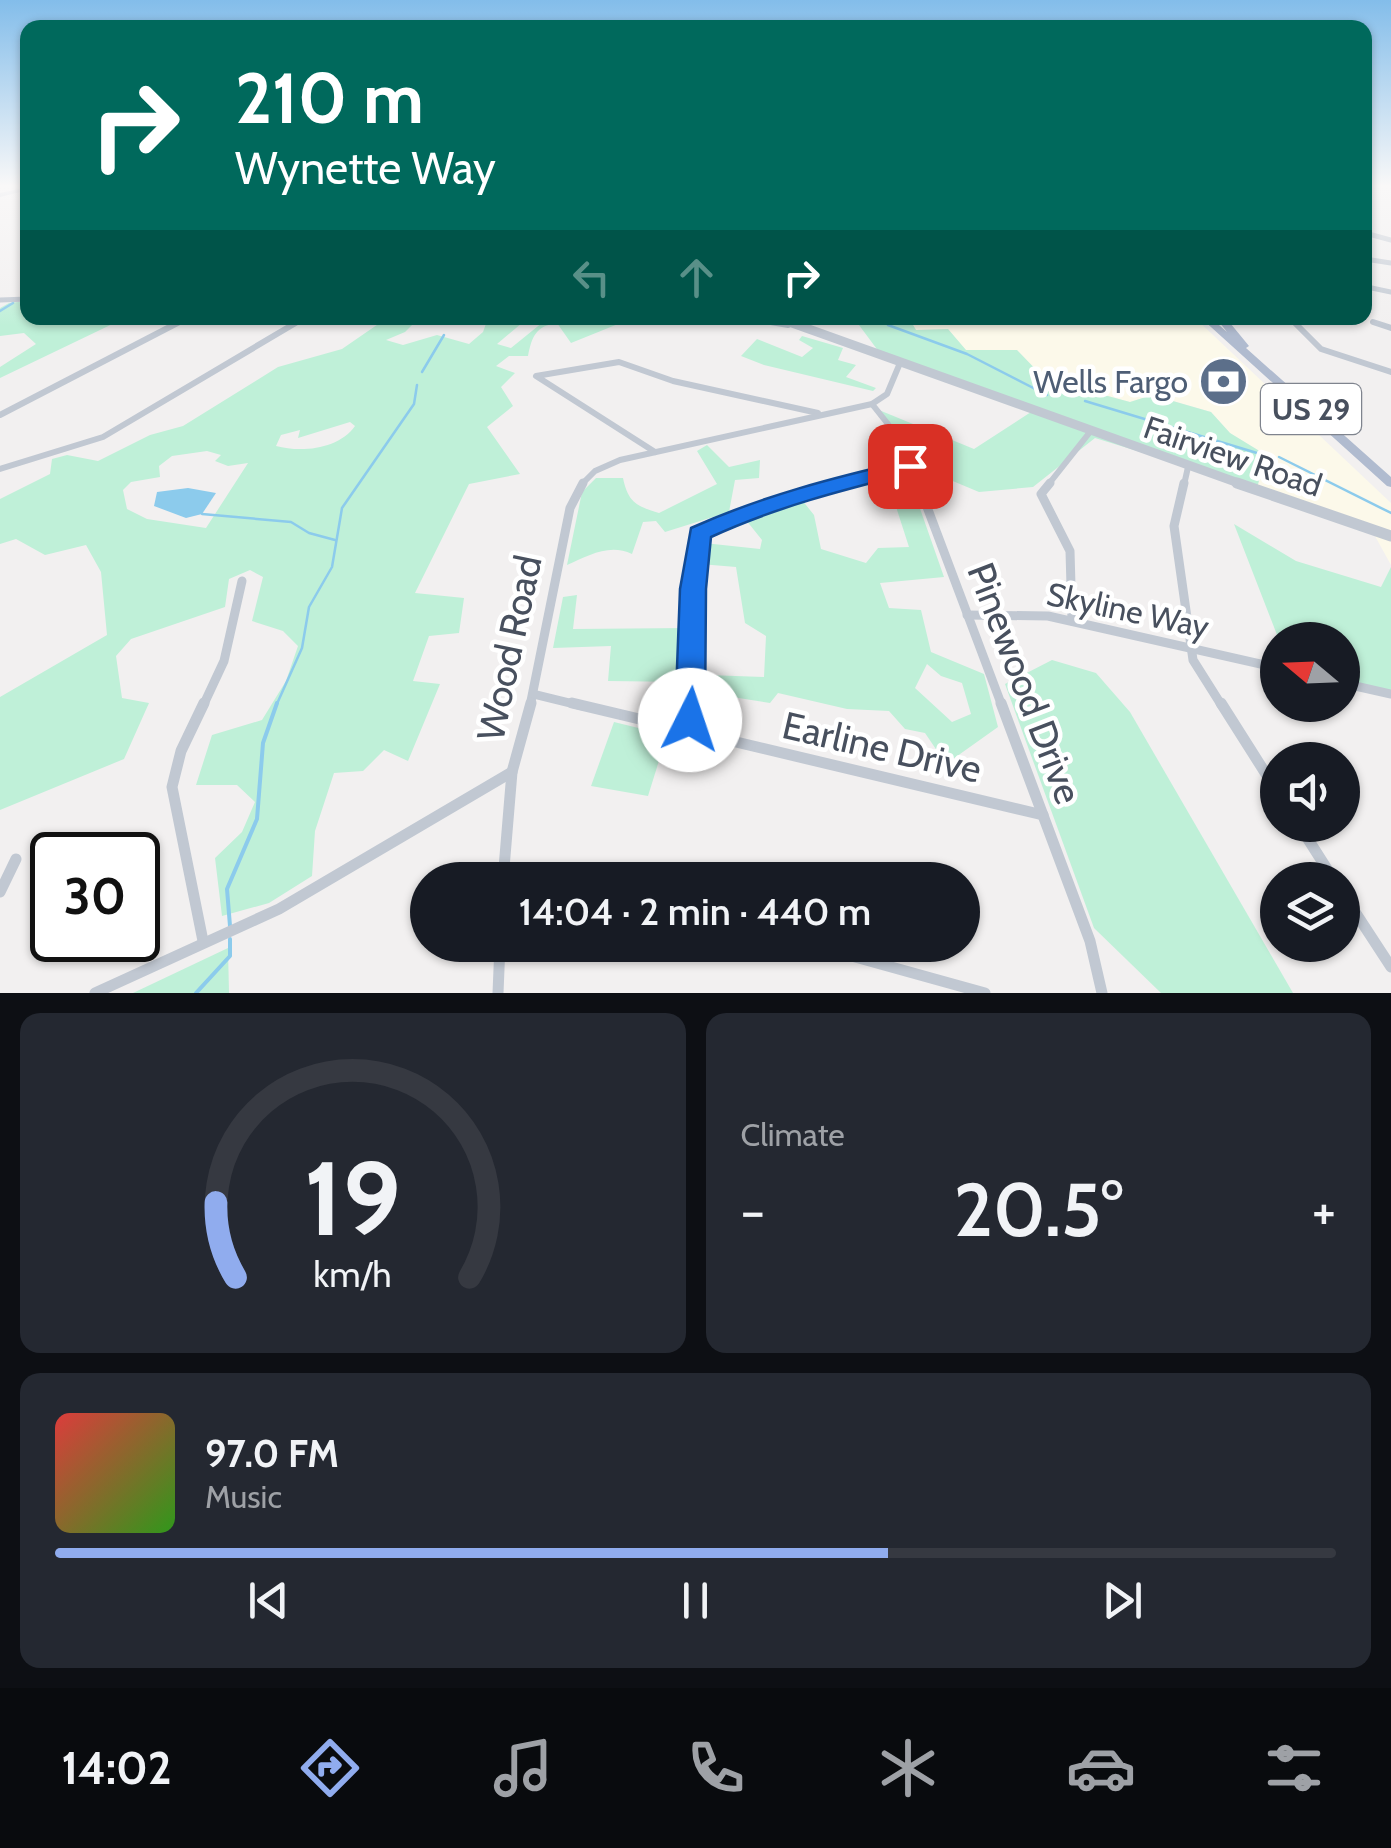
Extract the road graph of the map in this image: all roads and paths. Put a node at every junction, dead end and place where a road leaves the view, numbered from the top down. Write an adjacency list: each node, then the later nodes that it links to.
1 (1373, 322): 9 (street)
2 (174, 325): 15 (street)
3 (292, 325): 20 (street)
4 (788, 325): 8 (street)
5 (1215, 325): 10 (main road, US 29)
6 (1227, 325): 10 (main road, US 29)
7 (1294, 325): 12 (street)
8 (794, 326): 11 (street, Fairview Road)
9 (1391, 328)
10 (1244, 349): 21 (main road, US 29)
11 (900, 363): 13 (street); 16 (street, Fairview Road)
12 (1391, 372)
13 (872, 404): 14 (street, Wood Road); 18 (street, Pinewood Drive)
14 (822, 414): 17 (street, Wood Road); 17 (street)
15 (0, 415)
16 (1090, 432): 19 (street, Fairview Road); 26 (street)
17 (655, 452): 30 (street, Wood Road)
18 (910, 466): 25 (street, Pinewood Drive); 32 (street)
19 (1188, 467): 23 (street, Fairview Road); 27 (street)
20 (0, 469)
21 (1384, 470): 22 (main road, US 29)
22 (1391, 483)
23 (1391, 536)
24 (242, 581): 40 (street)
25 (966, 616): 26 (street, Skyline Way); 35 (street, Pinewood Drive)
26 (1072, 621): 27 (street, Skyline Way)
27 (1193, 649): 28 (street, Skyline Way); 33 (street)
28 (1260, 664)
29 (1360, 687): 31 (street)
30 (533, 694): 32 (street, Earline Drive); 34 (street, Wood Road)
31 (1391, 694)
32 (686, 731): 35 (street, Earline Drive)
33 (1260, 765)
34 (512, 772): 37 (street); 40 (street, Wood Road)
35 (1043, 815): 47 (street, Pinewood Drive)
36 (16, 859): 38 (street)
37 (505, 862)
38 (0, 892)
39 (1360, 919): 43 (street)
40 (203, 942): 44 (street, Wood Road)
41 (499, 962): 45 (street)
42 (873, 962): 46 (street)
43 (1391, 966)
44 (95, 993)
45 (498, 993)
46 (985, 993)
47 (1102, 993)

